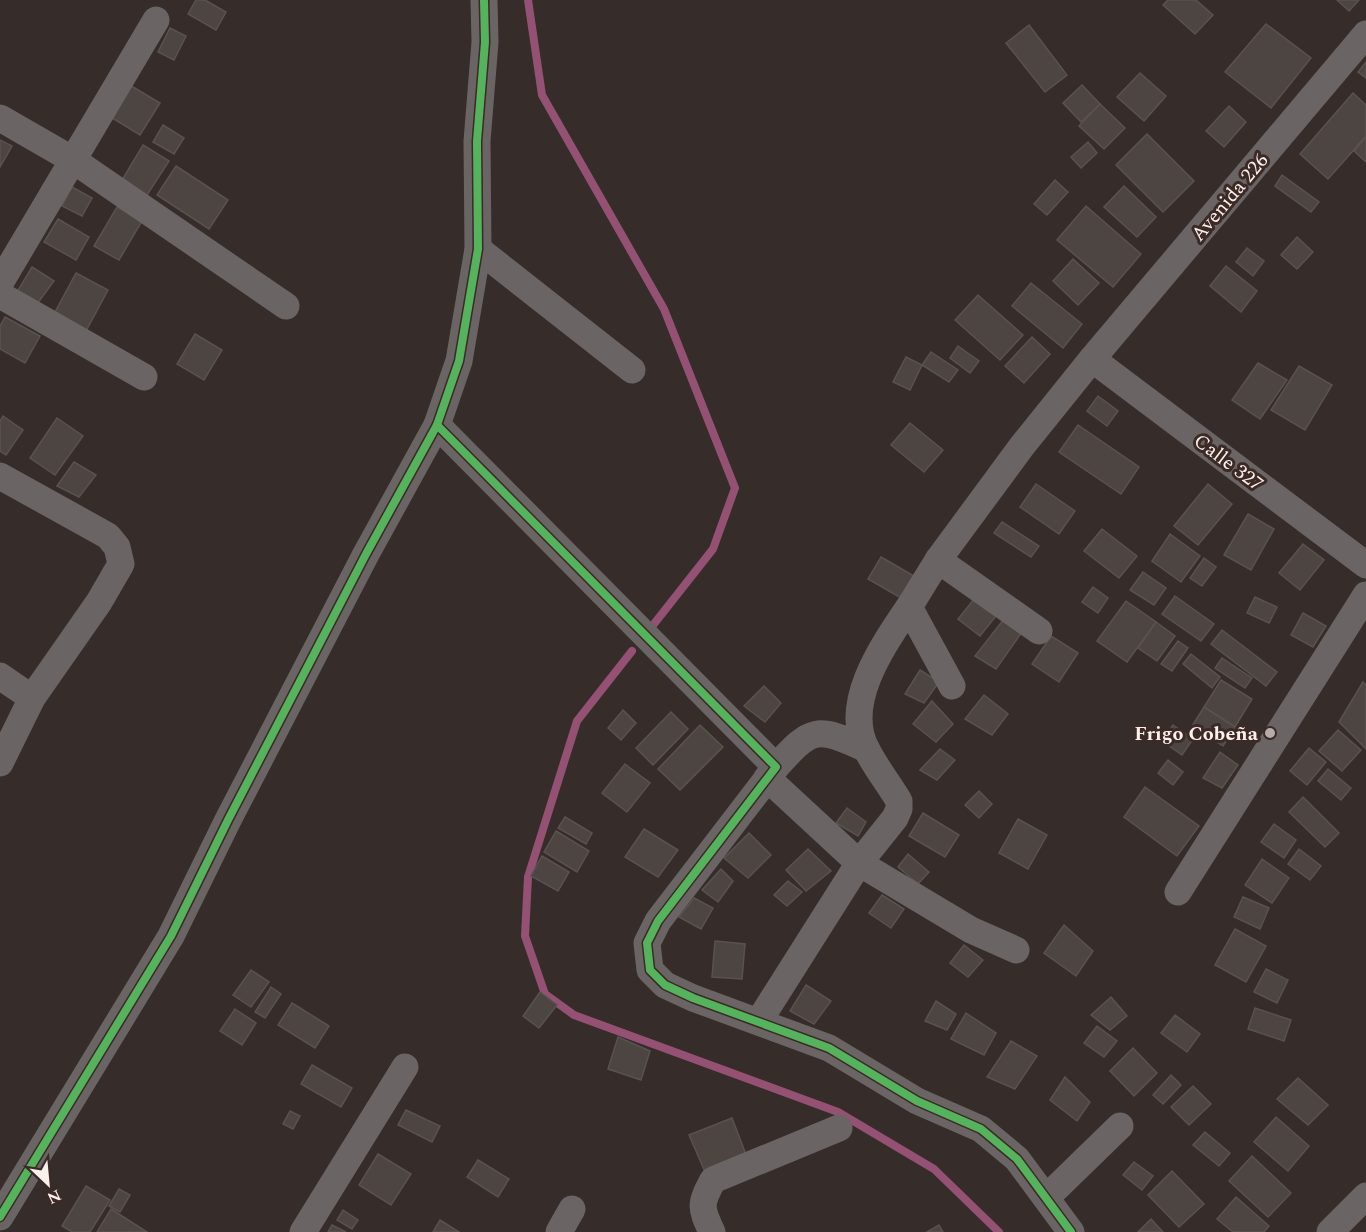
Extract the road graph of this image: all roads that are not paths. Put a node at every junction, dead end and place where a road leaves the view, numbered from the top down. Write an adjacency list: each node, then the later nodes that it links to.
1 (484, 0): 6 (street)
2 (156, 20): 5 (street)
3 (1366, 34): 10 (street, Avenida 226)
4 (0, 118): 5 (street)
5 (73, 160): 7 (street); 9 (street)
6 (478, 249): 11 (street); 13 (street)
7 (0, 283)
8 (0, 295): 12 (street)
9 (286, 306)
10 (1092, 359): 15 (street, Avenida 226); 16 (street, Calle 327)
11 (632, 370)
12 (144, 377)
13 (437, 425): 25 (street); 36 (street)
14 (0, 476): 22 (street)
15 (938, 560): 18 (street, Avenida 226); 19 (street)
16 (1366, 565)
17 (1366, 595): 27 (street)
18 (909, 607): 21 (street); 23 (street, Avenida 226)
19 (1039, 631)
20 (0, 676): 22 (street)
21 (952, 686)
22 (32, 698): 24 (street)
23 (866, 749): 25 (street); 26 (street)
24 (0, 763)
25 (771, 773): 26 (street); 29 (street)
26 (859, 863): 28 (street); 29 (street)
27 (1178, 892)
28 (1016, 950)
29 (759, 1021): 34 (street)
30 (405, 1067): 37 (street)
31 (1120, 1126): 34 (street)
32 (839, 1128): 39 (street)
33 (1366, 1196): 41 (street)
34 (1047, 1197): 40 (street)
35 (572, 1209): 38 (street)
36 (0, 1217)
37 (303, 1232)
38 (559, 1232)
39 (712, 1232)
40 (1071, 1232)
41 (1330, 1232)

